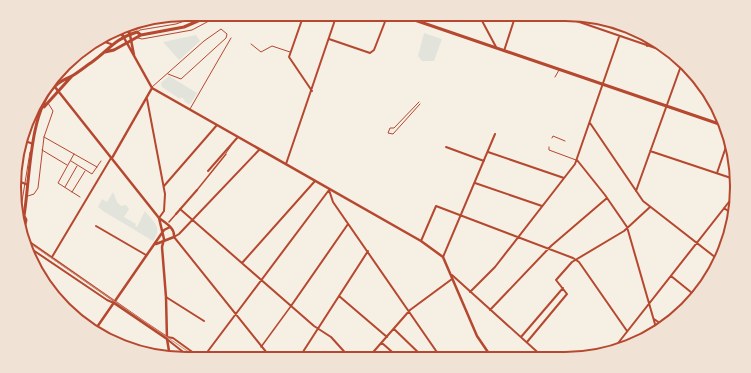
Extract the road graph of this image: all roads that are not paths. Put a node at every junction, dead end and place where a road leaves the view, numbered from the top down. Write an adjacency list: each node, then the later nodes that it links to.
1 (184, 21): 11 (lane)
2 (198, 21): 13 (main road)
3 (209, 21): 16 (lane)
4 (302, 21): 30 (street)
5 (335, 21): 18 (street)
6 (385, 21): 18 (street)
7 (417, 21): 26 (main road)
8 (482, 21): 26 (street)
9 (514, 21): 28 (street)
10 (576, 21): 15 (street)
11 (137, 32): 12 (main road); 13 (main road)
12 (130, 34): 14 (main road); 19 (street)
13 (141, 35): 16 (main road)
14 (123, 36): 21 (street); 23 (main road)
15 (620, 36): 25 (street); 37 (street)
16 (138, 38): 19 (main road)
17 (231, 38): 50 (lane)
18 (329, 39): 41 (street)
19 (131, 40): 21 (main road); 31 (street)
20 (106, 42): 23 (street)
21 (126, 43): 29 (main road); 31 (street)
22 (647, 43): 25 (street)
23 (111, 44): 29 (main road)
24 (251, 44): 30 (lane)
25 (647, 46): 27 (street)
26 (496, 48): 28 (main road)
27 (655, 48)
28 (504, 51): 33 (main road)
29 (105, 52): 35 (main road)
30 (291, 52): 41 (street)
31 (134, 58): 40 (street)
32 (680, 68): 48 (street)
33 (560, 70): 36 (lane); 37 (main road)
34 (168, 74): 34 (lane); 40 (lane)
35 (72, 76): 38 (main road); 42 (main road)
36 (555, 77)
37 (603, 85): 48 (main road); 51 (street)
38 (55, 86)
39 (54, 87): 42 (street)
40 (152, 88): 43 (street); 50 (street)
41 (312, 91): 76 (street)
42 (58, 92): 45 (main road); 70 (street)
43 (147, 98): 70 (street); 88 (street)
44 (45, 101): 49 (main road)
45 (48, 102): 49 (main road); 55 (lane)
46 (419, 102): 47 (lane)
47 (420, 104)
48 (666, 106): 52 (main road); 66 (street)
49 (43, 108): 60 (main road)
50 (190, 109): 53 (street)
51 (590, 123): 71 (street); 92 (street)
52 (717, 123)
53 (217, 125): 56 (street); 88 (street)
54 (495, 134): 67 (street)
55 (44, 137): 64 (lane); 68 (lane)
56 (237, 137): 65 (street); 69 (lane); 80 (street)
57 (552, 138): 58 (lane)
58 (565, 141)
59 (28, 142): 60 (street)
60 (33, 144): 87 (main road)
61 (446, 147): 74 (street)
62 (549, 147): 71 (lane)
63 (725, 149): 81 (street)
64 (42, 150): 75 (lane); 94 (lane)
65 (260, 150): 76 (street); 108 (street)
66 (650, 151): 81 (street); 92 (street)
67 (488, 152): 74 (street); 83 (street)
68 (75, 154): 72 (lane); 78 (lane)
69 (226, 154): 90 (street)
70 (112, 158): 107 (street); 127 (street)
71 (577, 160): 83 (street); 96 (street)
72 (70, 161): 75 (lane); 77 (lane)
73 (101, 161): 78 (lane)
74 (484, 161): 86 (street)
75 (68, 165): 89 (lane)
76 (286, 165): 84 (street)
77 (78, 166): 79 (lane); 89 (lane)
78 (97, 168): 79 (lane)
79 (85, 170): 93 (lane)
80 (208, 171)
81 (717, 173): 82 (street)
82 (730, 177)
83 (564, 178): 98 (street)
84 (315, 181): 91 (street); 131 (street)
85 (21, 182): 87 (street)
86 (474, 183): 98 (street); 106 (street)
87 (27, 185): 94 (main road); 99 (lane)
88 (164, 186): 107 (street)
89 (64, 188): 93 (lane)
90 (196, 190): 102 (street)
91 (329, 190): 111 (street); 118 (street); 135 (street)
92 (636, 191): 100 (street)
93 (72, 192): 95 (lane)
94 (27, 196): 105 (main road)
95 (80, 197)
96 (607, 198): 114 (street); 123 (street)
97 (730, 201): 101 (street)
98 (542, 206): 117 (street)
99 (22, 207)
100 (650, 207): 114 (street); 121 (street)
101 (724, 208): 103 (street); 121 (street)
102 (180, 209): 104 (street); 108 (street)
103 (728, 211)
104 (176, 214): 109 (street)
105 (24, 216): 110 (main road)
106 (461, 216): 117 (street); 118 (street); 128 (street)
107 (159, 218): 113 (street); 115 (street)
108 (193, 220): 116 (street); 131 (street)
109 (169, 222)
110 (25, 223)
111 (348, 224): 125 (street); 143 (street)
112 (96, 226): 126 (street)
113 (170, 227): 115 (street); 116 (street)
114 (627, 227): 130 (street); 142 (street)
115 (162, 232): 120 (street); 122 (street)
116 (174, 237): 120 (street); 146 (street)
117 (518, 238): 123 (street); 137 (street)
118 (421, 241): 128 (street)
119 (31, 243): 127 (street)
120 (163, 243): 122 (street); 140 (street)
121 (697, 243): 129 (street); 133 (street)
122 (156, 244): 126 (street)
123 (549, 248): 130 (street); 144 (street)
124 (34, 251): 141 (street)
125 (368, 251): 139 (street); 145 (street)
126 (147, 256): 141 (street)
127 (52, 257): 141 (street)
128 (443, 257): 132 (street)
129 (714, 257)
130 (577, 259): 136 (street); 154 (street)
131 (242, 263): 135 (street)
132 (452, 275): 134 (street); 137 (street)
133 (671, 276): 138 (street); 142 (street)
134 (452, 279): 145 (street); 173 (street)
135 (261, 280): 143 (street); 146 (street)
136 (563, 288): 156 (street); 158 (street)
137 (470, 292): 144 (street)
138 (692, 292)
139 (339, 296): 152 (street); 155 (street)
140 (166, 297): 148 (street); 157 (street)
141 (114, 302): 151 (street); 157 (street)
142 (649, 304): 147 (street); 154 (street)
143 (291, 306): 152 (street); 161 (street)
144 (490, 310): 156 (street)
145 (409, 311): 153 (street); 172 (street)
146 (235, 314): 161 (street); 165 (street)
147 (654, 319): 149 (street); 150 (street)
148 (204, 321)
149 (659, 322)
150 (655, 324)
151 (98, 326)
152 (318, 328): 167 (street); 168 (street)
153 (394, 329): 155 (street); 171 (street)
154 (627, 331): 160 (street)
155 (386, 337): 159 (street)
156 (521, 337): 158 (street)
157 (167, 338): 162 (street); 163 (street); 164 (street)
158 (527, 342): 174 (street)
159 (382, 343): 169 (street); 170 (street)
160 (618, 343)
161 (261, 347): 166 (street)
162 (169, 351)
163 (182, 352)
164 (192, 352)
165 (207, 352)
166 (266, 352)
167 (303, 352)
168 (345, 352)
169 (374, 352)
170 (392, 352)
171 (418, 352)
172 (437, 352)
173 (488, 352)
174 (538, 352)

